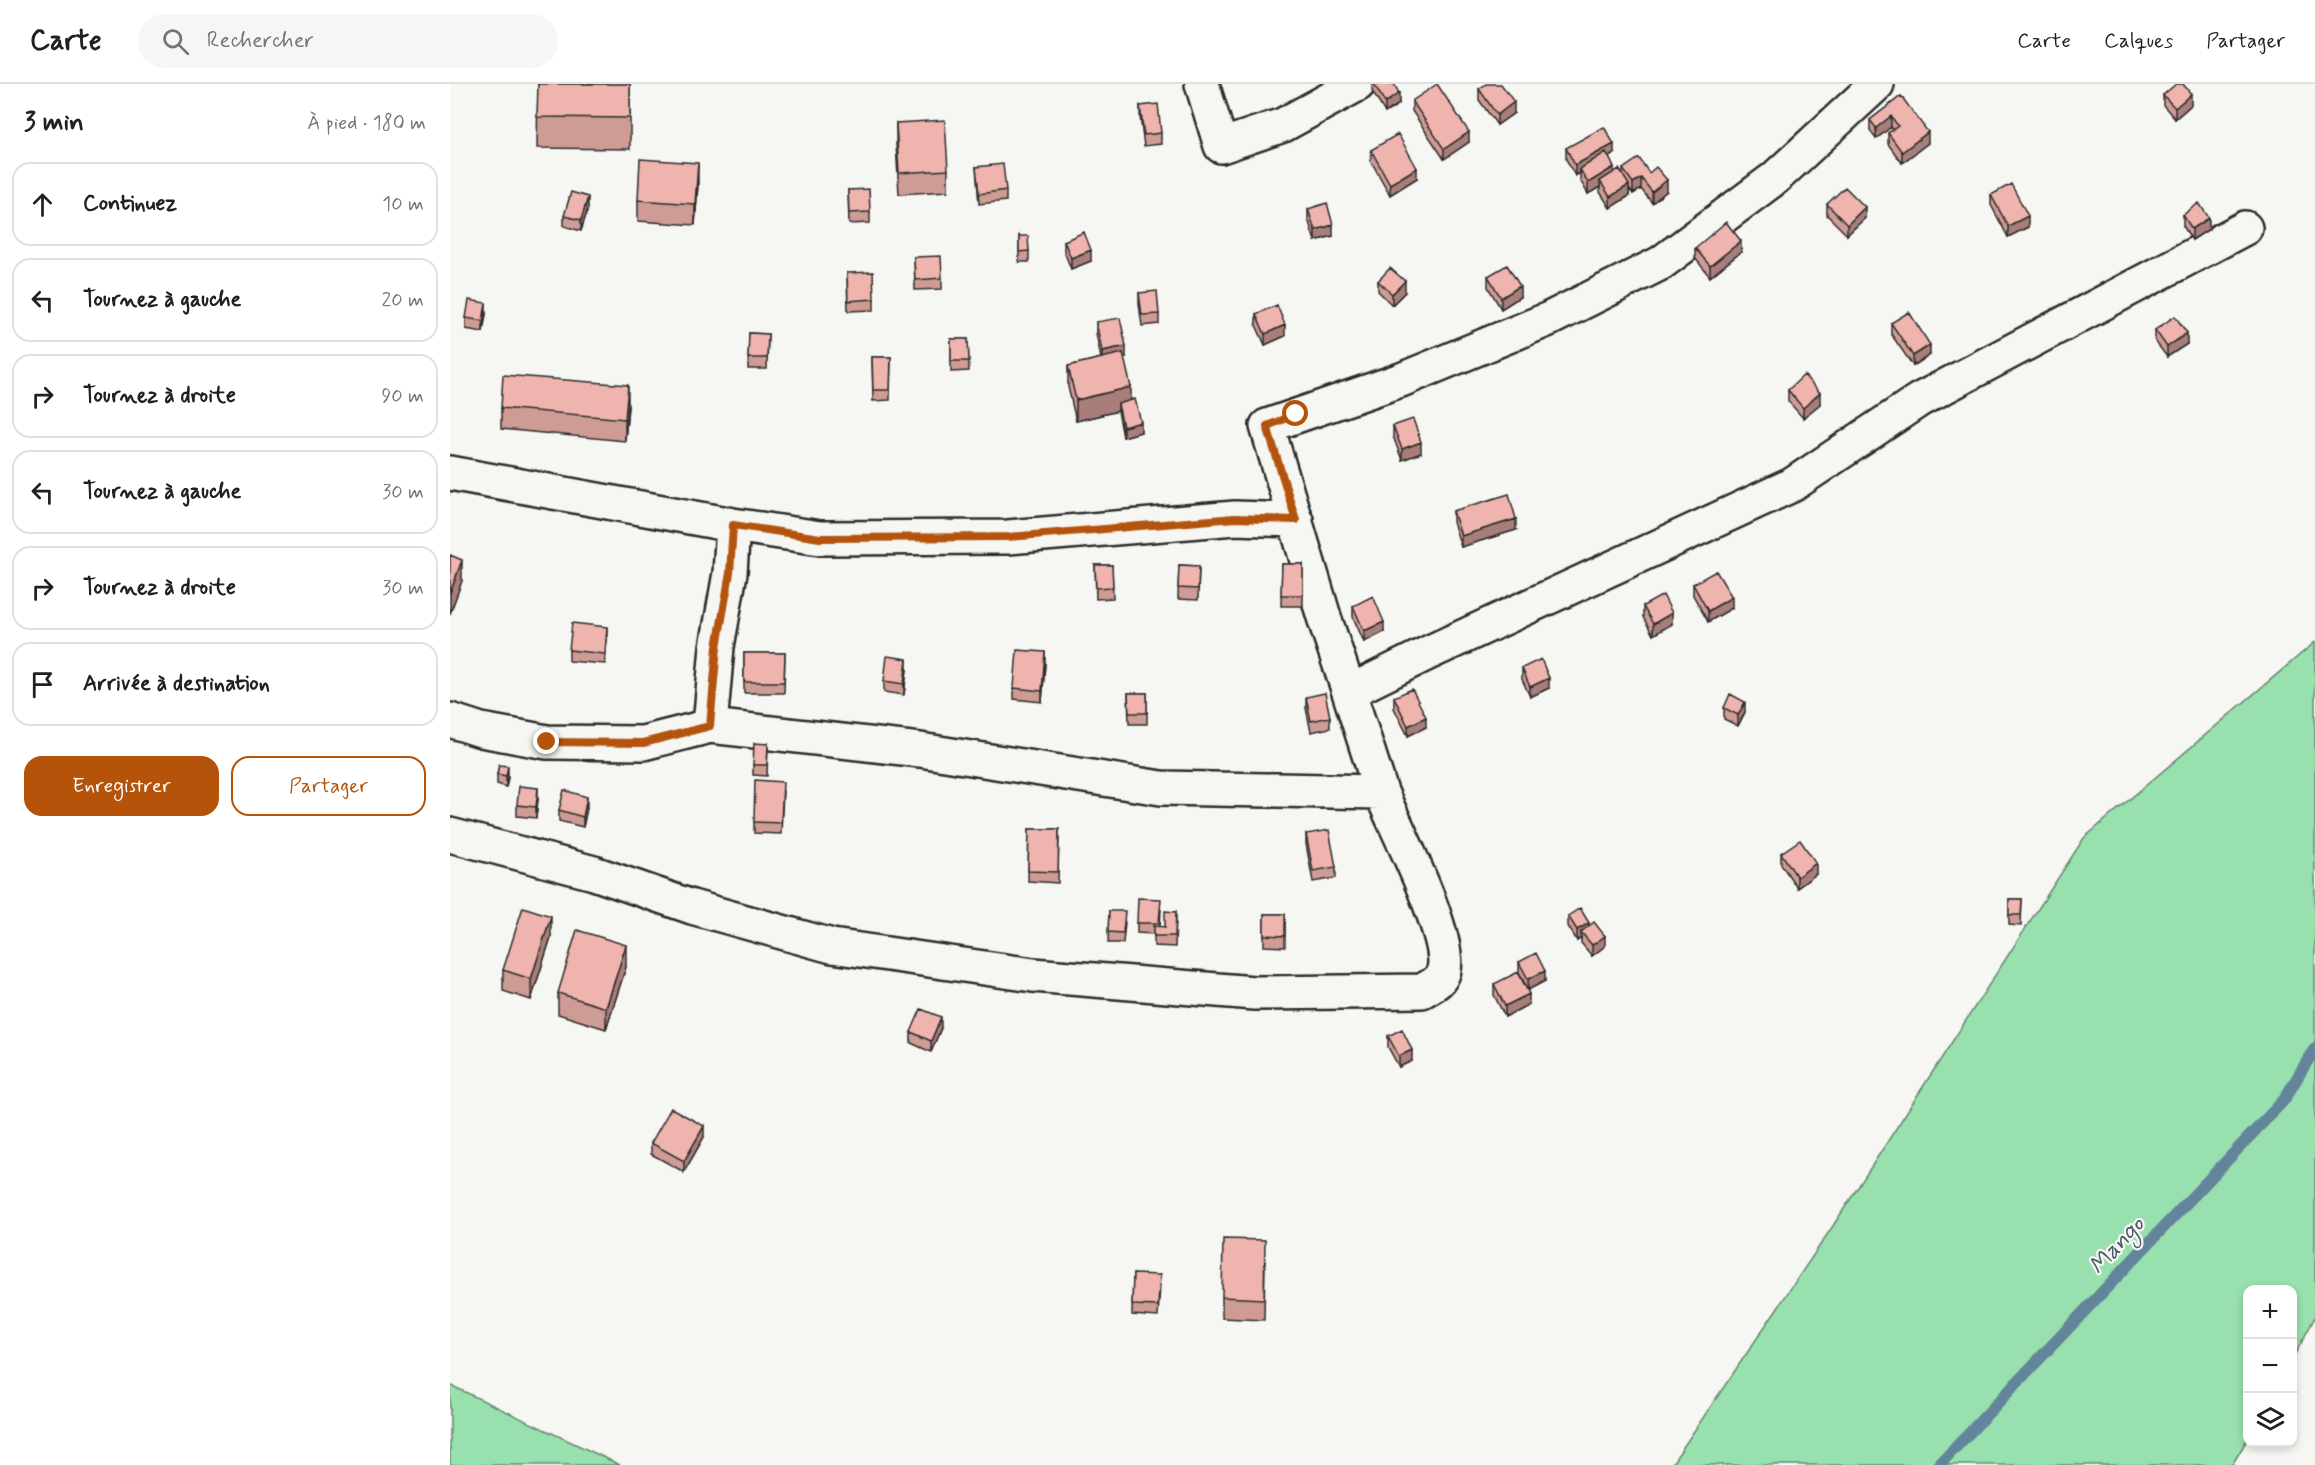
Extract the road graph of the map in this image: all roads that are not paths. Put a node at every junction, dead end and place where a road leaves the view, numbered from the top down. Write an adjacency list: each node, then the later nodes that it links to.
1 (1202, 84): 2 (street)
2 (1358, 84)
3 (1877, 84): 6 (street)
4 (2245, 228): 8 (street)
5 (450, 473): 7 (street)
6 (1296, 520): 7 (street); 8 (street)
7 (733, 525): 10 (street)
8 (1349, 692): 11 (street)
9 (450, 720): 10 (street)
10 (710, 726): 11 (street)
11 (1381, 792): 12 (street)
12 (450, 835)

